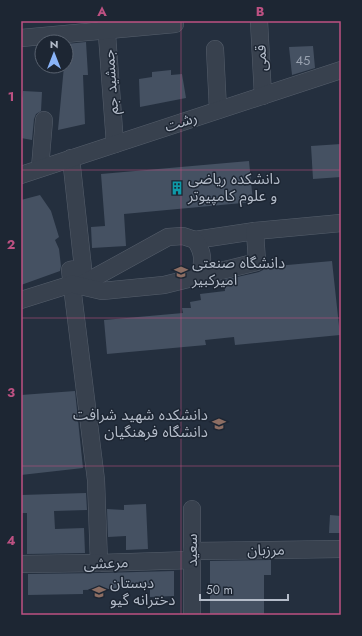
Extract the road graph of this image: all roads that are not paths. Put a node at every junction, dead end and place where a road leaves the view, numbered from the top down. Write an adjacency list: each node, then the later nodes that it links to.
1 (259, 21): 7 (street, قمی)
2 (175, 24): 3 (street)
3 (107, 26): 4 (street); 10 (street, جمشید جم)
4 (21, 38)
5 (215, 49): 8 (street)
6 (341, 70): 7 (street, رشت)
7 (263, 96): 8 (street, رشت)
8 (218, 110): 10 (street, رشت)
9 (44, 120): 12 (street)
10 (115, 144): 11 (street, رشت)
11 (71, 158): 12 (street, رشت); 18 (street)
12 (40, 168): 13 (street, رشت)
13 (21, 174)
14 (341, 223): 15 (street)
15 (255, 231): 16 (street); 17 (street)
16 (195, 240): 17 (street); 18 (street)
17 (200, 276): 18 (street)
18 (75, 285): 19 (street); 23 (street)
19 (21, 300)
20 (192, 509): 22 (street, سعید)
21 (341, 549): 22 (street, مرزبان)
22 (192, 556): 23 (street, مرعشی); 25 (street, سعید)
23 (99, 563): 24 (street, مرعشی)
24 (21, 564)
25 (192, 615)

